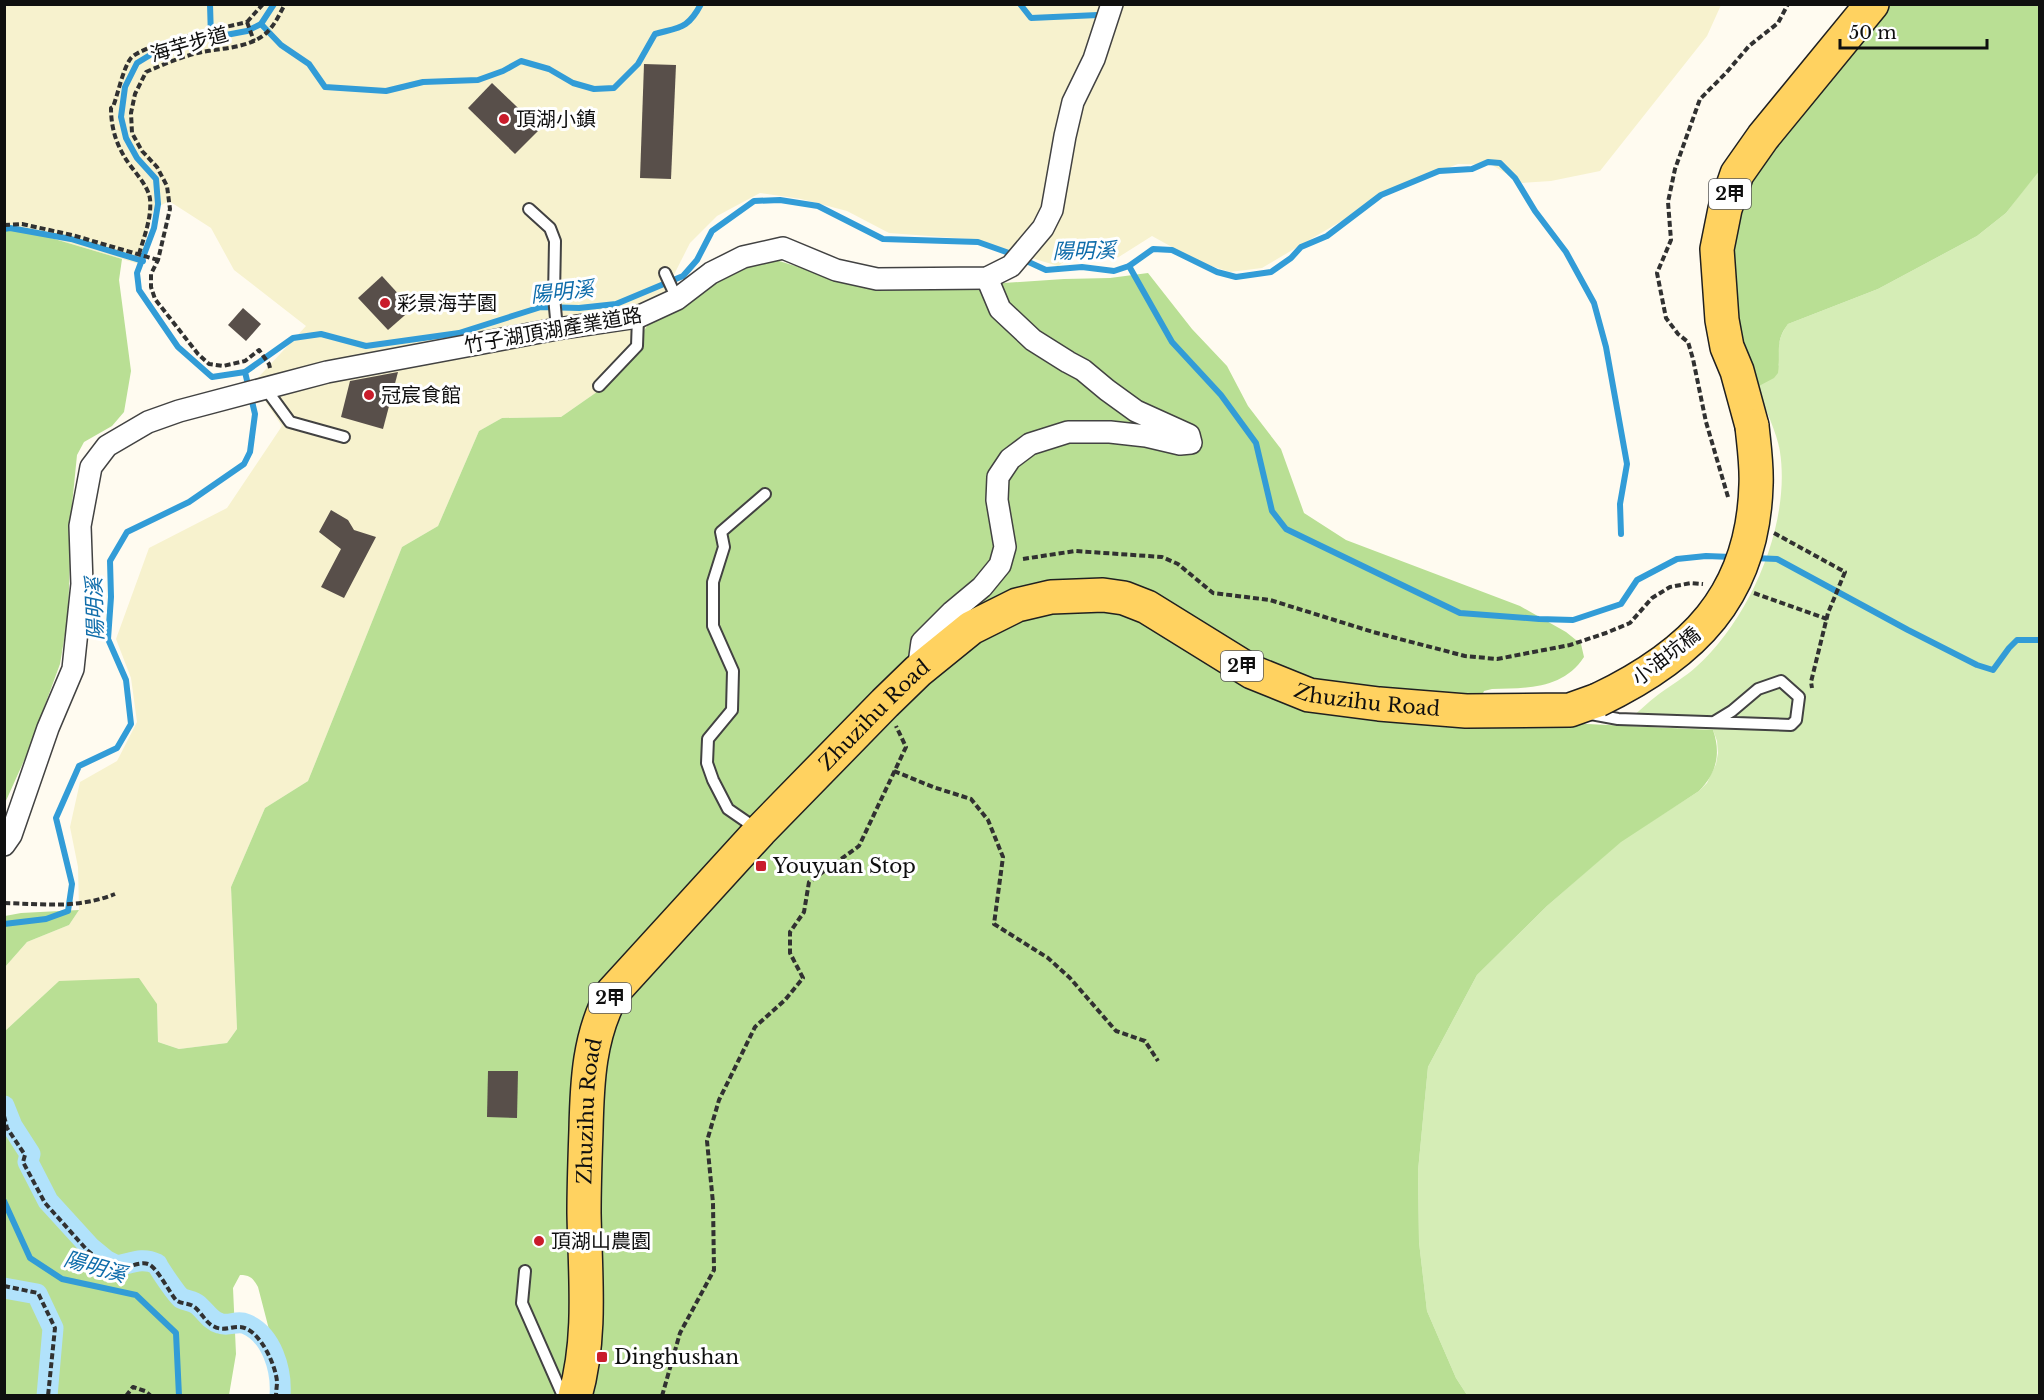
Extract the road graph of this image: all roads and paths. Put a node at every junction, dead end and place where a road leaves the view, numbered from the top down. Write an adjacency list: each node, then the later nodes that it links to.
1 (264, 4): 5 (path, 海芋步道)
2 (285, 4): 6 (path)
3 (1112, 4): 12 (street, 竹子湖頂湖產業道路)
4 (1872, 4): 29 (main road, 小油坑橋 / 2甲, bridge)
5 (247, 22): 6 (path, 海芋步道); 9 (path)
6 (254, 41): 10 (path, 海芋步道)
7 (529, 208): 15 (lane)
8 (4, 225): 9 (path)
9 (139, 254): 10 (path)
10 (158, 260): 16 (path, 海芋步道)
11 (665, 273): 13 (lane)
12 (987, 278): 13 (street, 竹子湖頂湖產業道路); 21 (street)
13 (677, 299): 14 (street, 竹子湖頂湖產業道路)
14 (638, 317): 15 (street, 竹子湖頂湖產業道路); 17 (lane)
15 (557, 324): 18 (street, 竹子湖頂湖產業道路)
16 (270, 364)
17 (599, 386)
18 (256, 391): 19 (lane); 33 (street, 竹子湖頂湖產業道路)
19 (344, 437)
20 (765, 494): 32 (lane)
21 (1000, 565): 23 (path); 26 (street)
22 (1843, 577): 25 (path)
23 (1711, 584)
24 (1746, 590): 25 (path)
25 (1827, 619): 27 (path)
26 (918, 671): 28 (main road, Zhuzihu Road / 2甲); 29 (main road, Zhuzihu Road / 2甲)
27 (1799, 696): 30 (lane); 30 (lane)
28 (885, 703): 31 (path); 32 (main road, Zhuzihu Road / 2甲)
29 (1584, 705): 30 (lane)
30 (1714, 722)
31 (894, 771): 36 (path); 46 (path)
32 (760, 831): 45 (main road, Zhuzihu Road / 2甲)
33 (4, 846)
34 (115, 894): 35 (path)
35 (4, 903)
36 (1158, 1061)
37 (4, 1116): 43 (path)
38 (525, 1270): 44 (lane)
39 (4, 1286): 40 (path)
40 (48, 1395)
41 (126, 1395): 42 (path)
42 (151, 1395)
43 (276, 1395)
44 (563, 1395)
45 (575, 1395)
46 (662, 1395)

